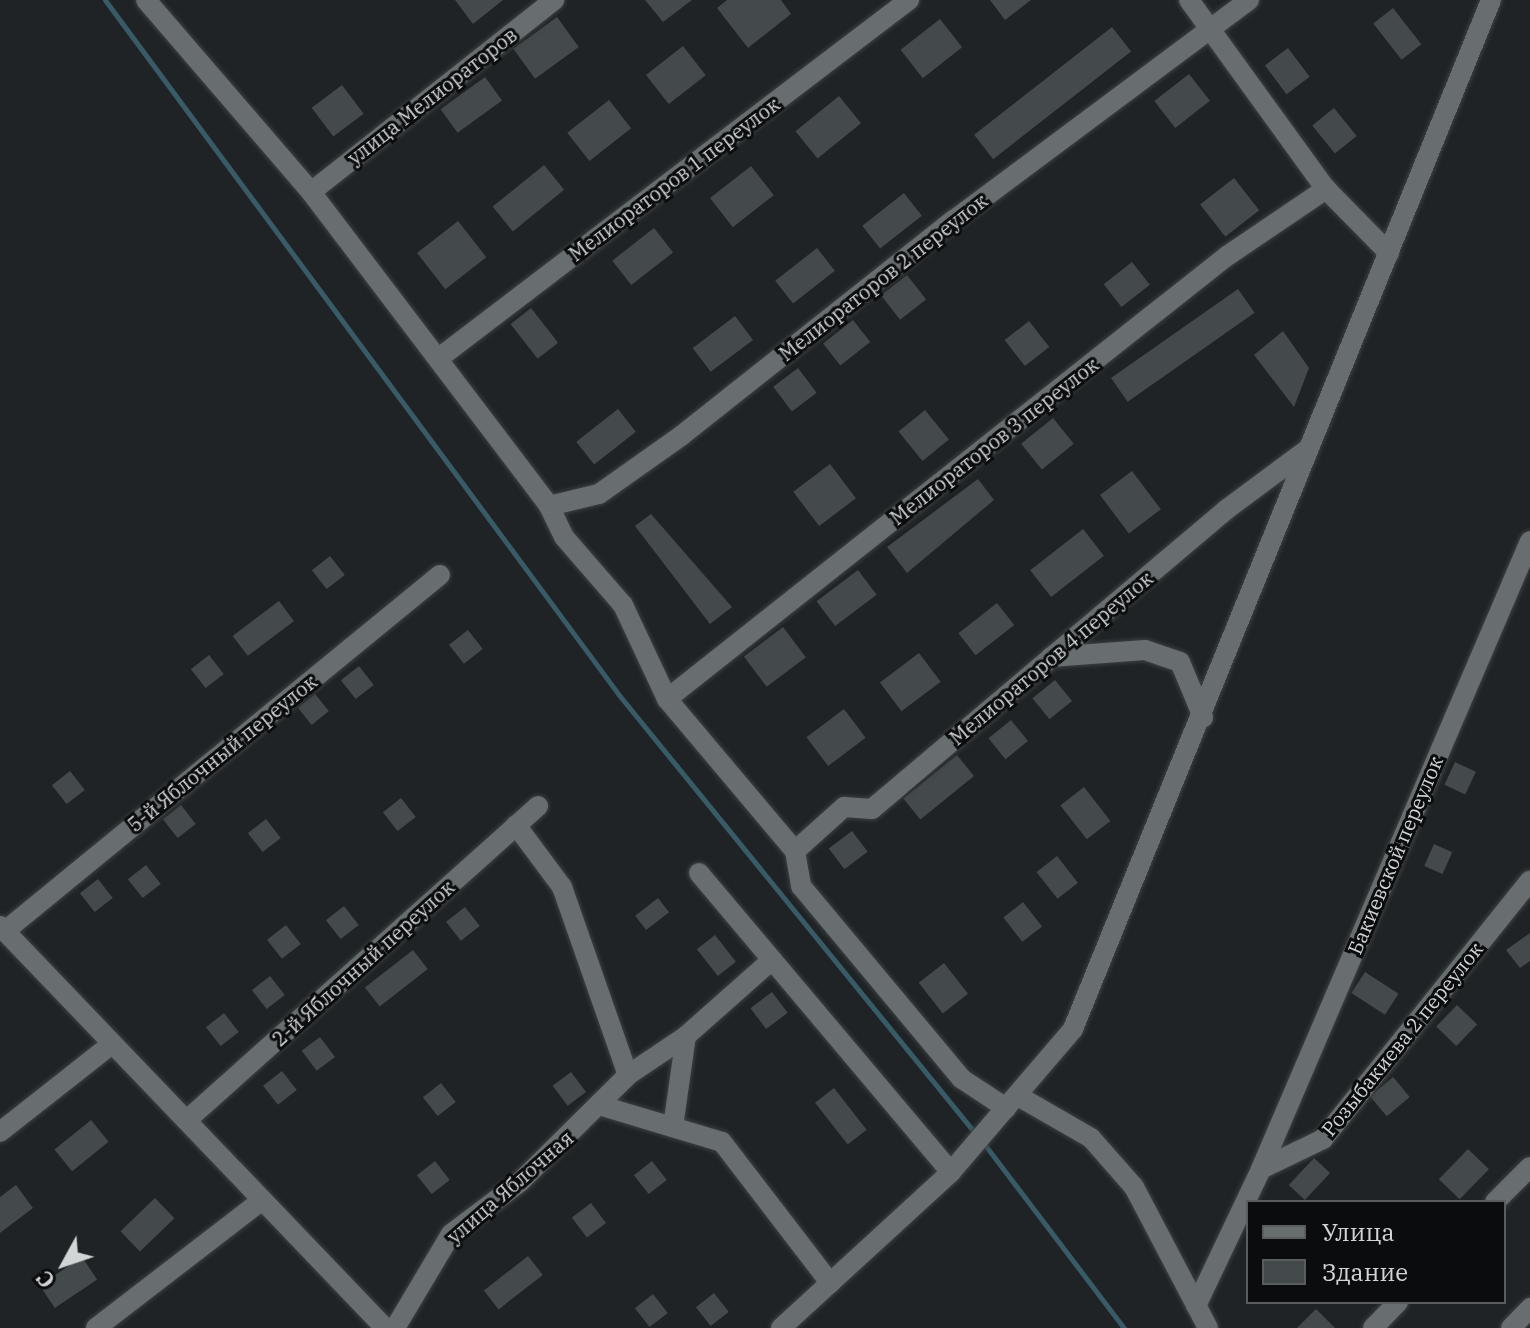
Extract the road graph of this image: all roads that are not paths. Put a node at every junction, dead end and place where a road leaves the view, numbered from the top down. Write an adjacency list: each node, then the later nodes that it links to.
1 (146, 0): 9 (street)
2 (554, 0): 9 (street, улица Мелиораторов)
3 (909, 0): 11 (street, Мелиораторов 1 переулок)
4 (1189, 0): 7 (street)
5 (1249, 0): 7 (street, Мелиораторов 2 переулок)
6 (1491, 0): 10 (street)
7 (1206, 29): 8 (street); 13 (street, Мелиораторов 2 переулок)
8 (1326, 189): 10 (street); 17 (street, Мелиораторов 3 переулок)
9 (311, 192): 11 (street)
10 (1389, 253): 12 (street)
11 (439, 358): 13 (street)
12 (1306, 451): 16 (street, Мелиораторов 4 переулок); 18 (street)
13 (549, 506): 17 (street)
14 (1530, 541): 35 (street, Бакиевской переулок)
15 (440, 575): 24 (street, 5-й Яблочный переулок)
16 (1051, 657): 18 (street); 21 (street, Мелиораторов 4 переулок)
17 (667, 699): 21 (street)
18 (1203, 717): 29 (street)
19 (538, 806): 20 (street, 2-й Яблочный переулок)
20 (516, 825): 28 (street); 31 (street, 2-й Яблочный переулок)
21 (795, 851): 29 (street)
22 (699, 873): 25 (street)
23 (1530, 881): 35 (street, Розыбакиева 2 переулок)
24 (2, 928): 27 (street)
25 (772, 960): 26 (street, улица Яблочная); 36 (street)
26 (686, 1036): 28 (street, улица Яблочная); 32 (street)
27 (112, 1044): 31 (street); 33 (street)
28 (628, 1075): 30 (street, улица Яблочная)
29 (1012, 1102): 36 (street); 43 (street)
30 (602, 1106): 32 (street); 47 (street, улица Яблочная)
31 (187, 1120): 39 (street)
32 (673, 1127): 41 (street)
33 (0, 1132)
34 (1530, 1167): 38 (street)
35 (1261, 1169): 37 (street)
36 (951, 1172): 41 (street)
37 (1246, 1200)
38 (1497, 1200)
39 (261, 1201): 45 (street); 46 (street)
40 (1246, 1201): 43 (street)
41 (830, 1283): 48 (street)
42 (1396, 1304): 50 (street)
43 (1196, 1306): 49 (street)
44 (1530, 1308): 51 (street)
45 (96, 1328)
46 (385, 1328)
47 (395, 1328)
48 (781, 1328)
49 (1208, 1328)
50 (1373, 1328)
51 (1511, 1328)

